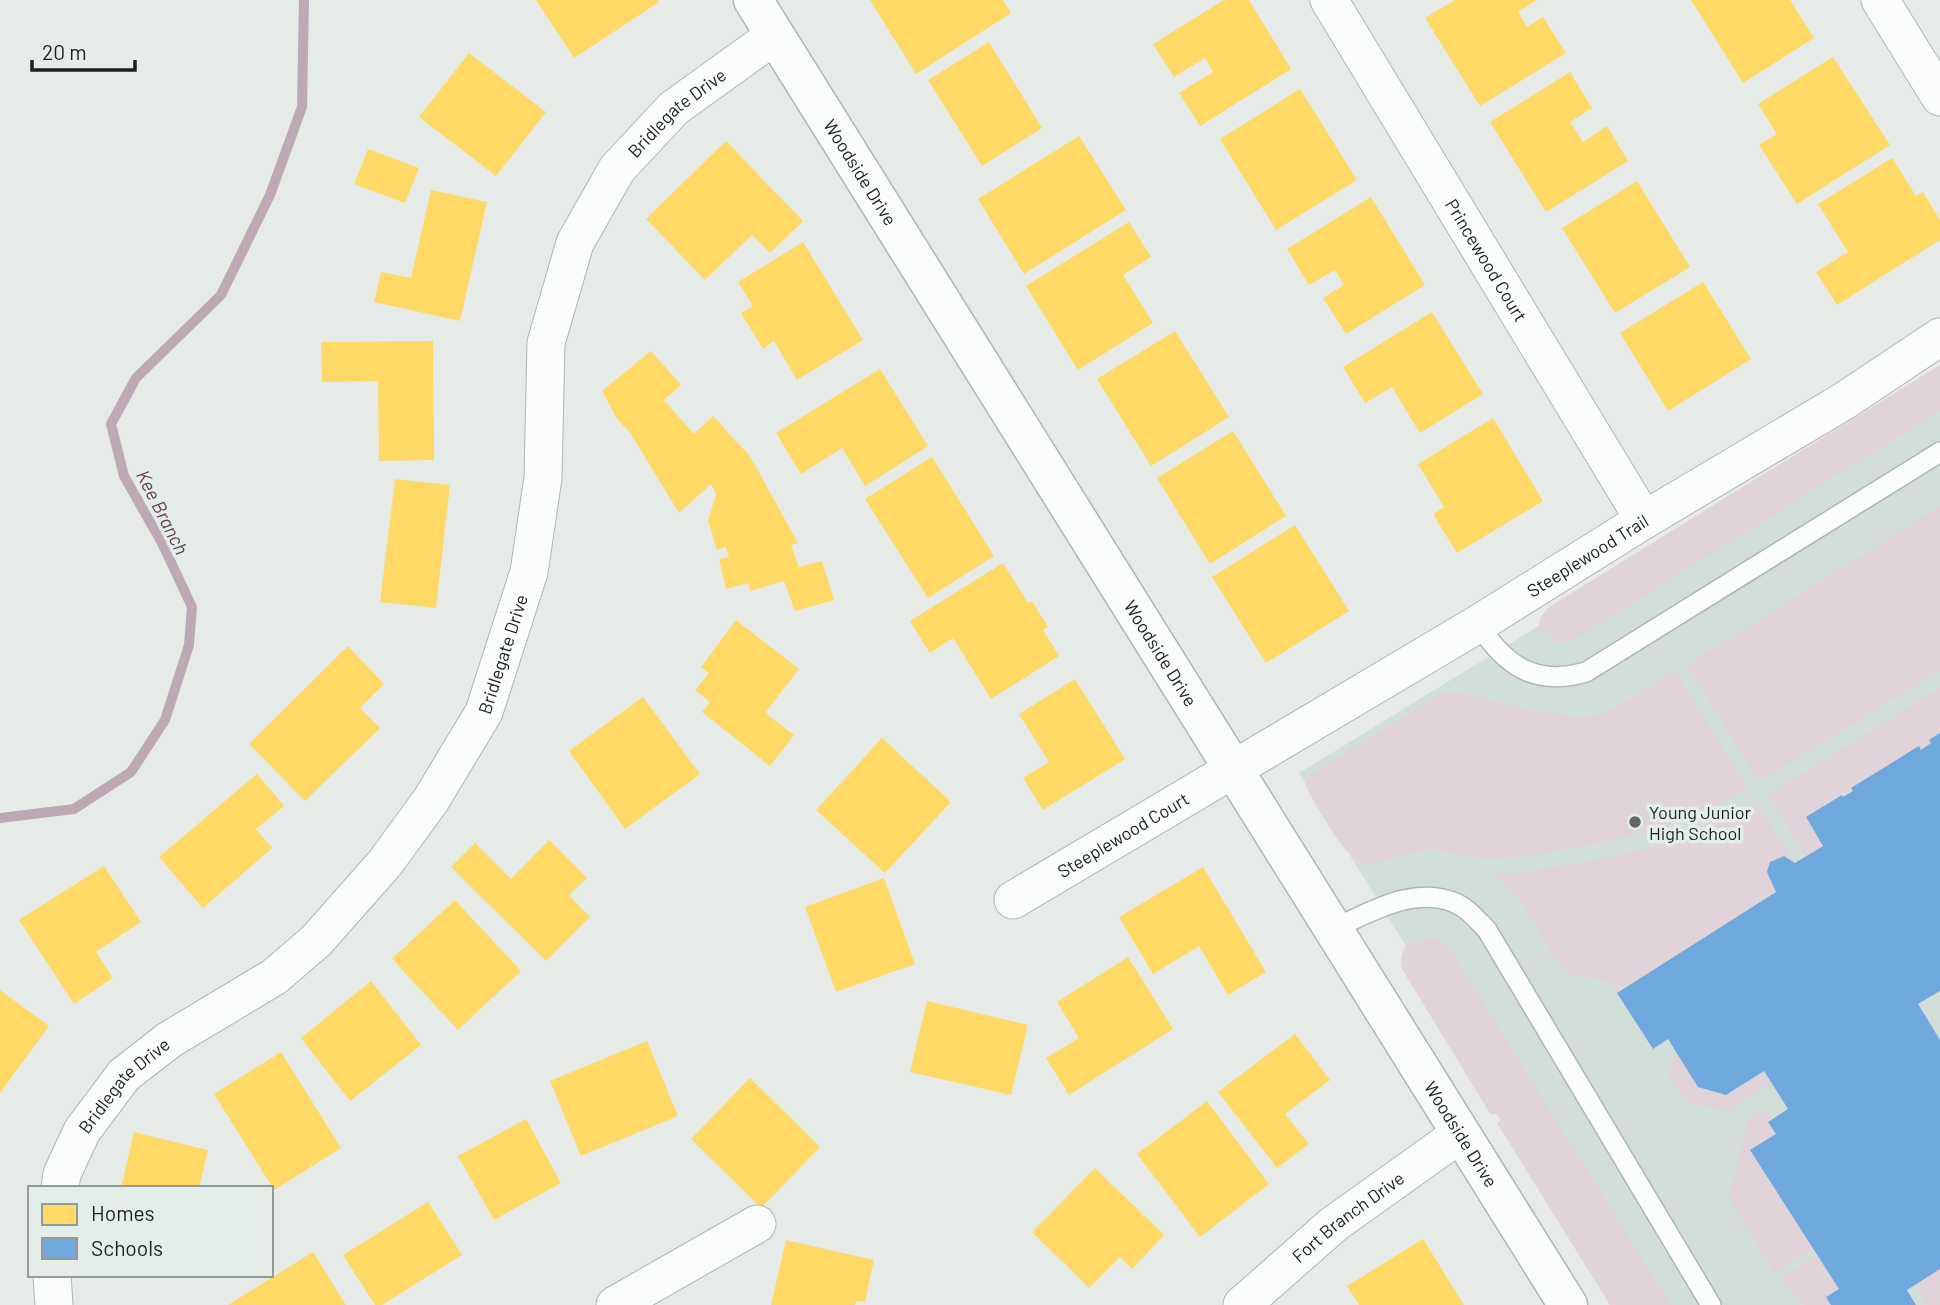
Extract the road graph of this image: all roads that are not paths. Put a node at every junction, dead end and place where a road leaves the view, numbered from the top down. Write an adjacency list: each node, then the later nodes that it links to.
1 (753, 0): 4 (street, Woodside Drive)
2 (1329, 0): 8 (street, Princewood Court)
3 (1880, 0): 5 (street)
4 (775, 36): 10 (street, Woodside Drive); 14 (street, Bridlegate Drive)
5 (1940, 97)
6 (1940, 337): 8 (street, Steeplewood Trail)
7 (1940, 452): 9 (lane)
8 (1644, 520): 9 (street, Steeplewood Trail)
9 (1478, 624): 10 (street, Steeplewood Trail)
10 (1233, 768): 11 (street, Steeplewood Court); 12 (street, Woodside Drive)
11 (1013, 900)
12 (1333, 929): 13 (street, Woodside Drive); 21 (lane)
13 (1460, 1134): 19 (street, Fort Branch Drive); 20 (street, Woodside Drive)
14 (60, 1186)
15 (757, 1224): 18 (street)
16 (52, 1277): 17 (street)
17 (54, 1305)
18 (615, 1305)
19 (1242, 1305)
20 (1569, 1305)
21 (1712, 1305)

